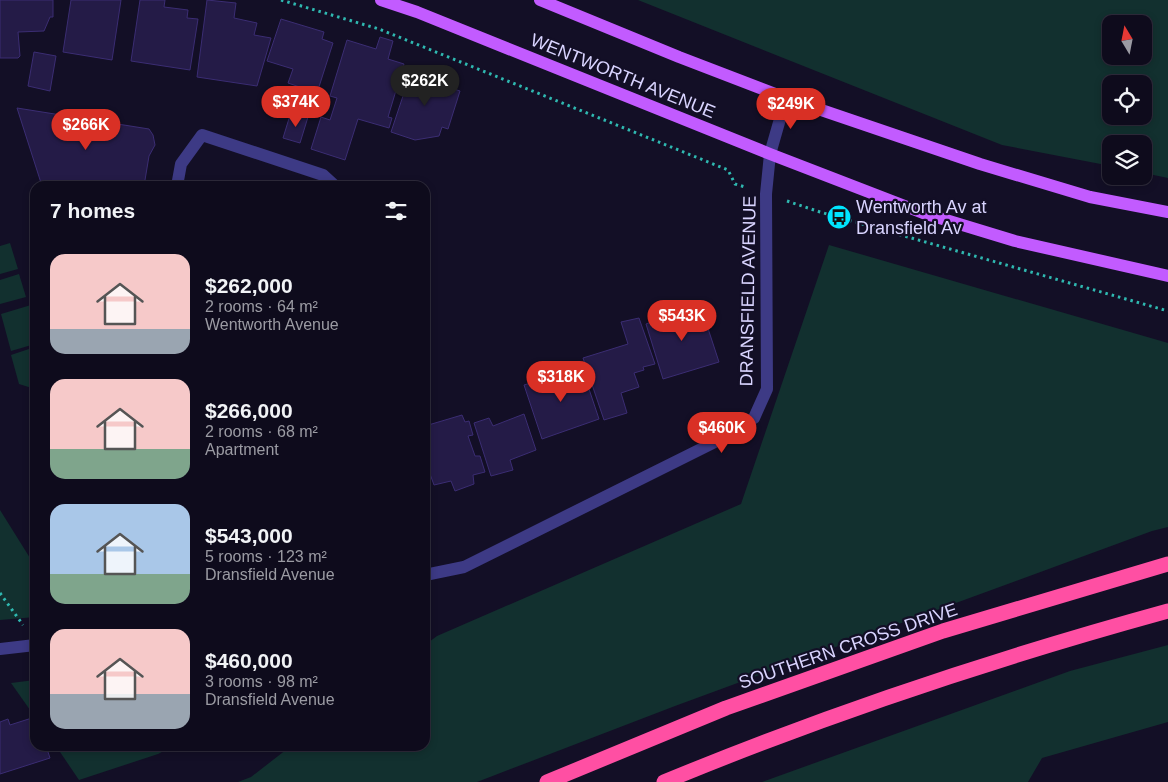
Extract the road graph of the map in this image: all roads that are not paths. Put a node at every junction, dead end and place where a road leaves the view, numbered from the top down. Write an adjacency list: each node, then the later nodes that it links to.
1 (380, 0): 4 (main road, WENTWORTH AVENUE)
2 (540, 0): 3 (main road)
3 (786, 98): 4 (street, DRANSFIELD AVENUE); 7 (main road)
4 (770, 154): 8 (main road, WENTWORTH AVENUE); 10 (street, DRANSFIELD AVENUE)
5 (178, 181): 6 (street)
6 (329, 181)
7 (1168, 212)
8 (1168, 276)
9 (1168, 564): 14 (highway, SOUTHERN CROSS DRIVE)
10 (430, 574)
11 (1168, 611): 15 (highway)
12 (30, 646): 13 (street)
13 (0, 649)
14 (547, 782)
15 (664, 782)

